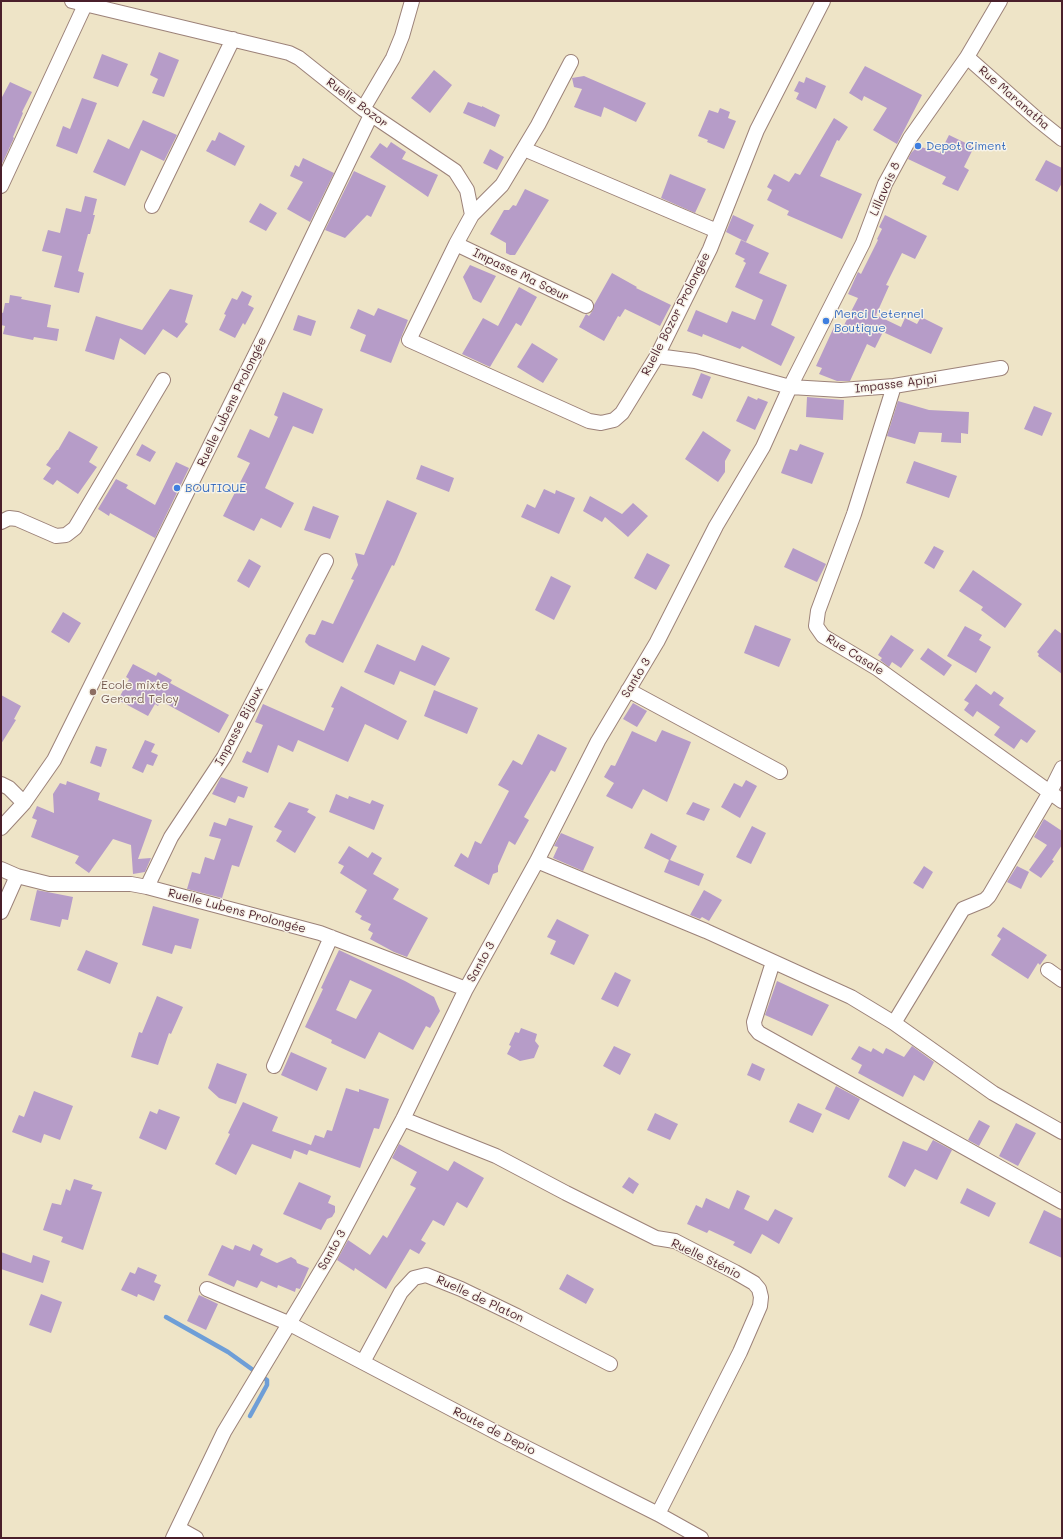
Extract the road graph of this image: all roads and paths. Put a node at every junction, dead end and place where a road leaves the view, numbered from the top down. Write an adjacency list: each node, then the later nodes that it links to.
1 (412, 1): 8 (street, Ruelle Lubens Prolongée)
2 (823, 1): 14 (street, Ruelle Bozor Prolongée)
3 (1000, 1): 6 (street, Lillavois 8)
4 (78, 3): 5 (street, Ruelle Bozor); 11 (street)
5 (233, 39): 8 (street, Ruelle Bozor); 12 (street)
6 (967, 57): 9 (street, Rue Maranatha); 21 (street, Lillavois 8)
7 (571, 62): 10 (street)
8 (367, 112): 13 (street, Ruelle Bozor); 30 (street, Ruelle Lubens Prolongée)
9 (1062, 139)
10 (524, 149): 13 (street); 14 (street)
11 (1, 186)
12 (152, 206)
13 (472, 215): 15 (street)
14 (717, 231): 17 (street, Ruelle Bozor Prolongée)
15 (456, 244): 16 (street, Impasse Ma Sœur); 17 (street, Ruelle Bozor Prolongée)
16 (586, 306)
17 (658, 356): 21 (street, Impasse Apipi)
18 (1002, 368): 20 (street, Impasse Apipi)
19 (163, 380): 22 (street)
20 (894, 386): 21 (street, Impasse Apipi); 28 (street, Rue Casale)
21 (790, 387): 24 (street, Santo 3)
22 (1, 522)
23 (326, 561): 35 (street, Impasse Bijoux)
24 (628, 690): 26 (street); 32 (street, Santo 3)
25 (1062, 768): 28 (street)
26 (780, 772)
27 (1, 784): 30 (street)
28 (1050, 792): 29 (street, Rue Casale); 42 (street)
29 (1062, 801)
30 (24, 804): 31 (street, Ruelle Lubens Prolongée)
31 (1, 828)
32 (537, 861): 38 (street); 41 (street, Santo 3)
33 (1, 869): 34 (street, Ruelle Lubens Prolongée)
34 (17, 876): 35 (street, Ruelle Lubens Prolongée); 36 (street)
35 (147, 887): 37 (street, Ruelle Lubens Prolongée)
36 (1, 912)
37 (331, 937): 41 (street, Ruelle Lubens Prolongée); 43 (street)
38 (773, 962): 42 (street); 46 (street)
39 (1048, 970): 40 (street)
40 (1062, 980)
41 (466, 989): 44 (street, Santo 3)
42 (894, 1023): 45 (street)
43 (274, 1066)
44 (403, 1119): 48 (street, Santo 3); 51 (street, Ruelle Sténio)
45 (1062, 1132)
46 (1062, 1202)
47 (207, 1289): 48 (street, Route de Depio)
48 (288, 1323): 49 (street, Route de Depio); 52 (street, Santo 3)
49 (363, 1362): 50 (street, Ruelle de Platon); 51 (street, Route de Depio)
50 (610, 1364)
51 (658, 1514): 54 (street, Route de Depio)
52 (176, 1533): 53 (street)
53 (196, 1538)
54 (701, 1538)

